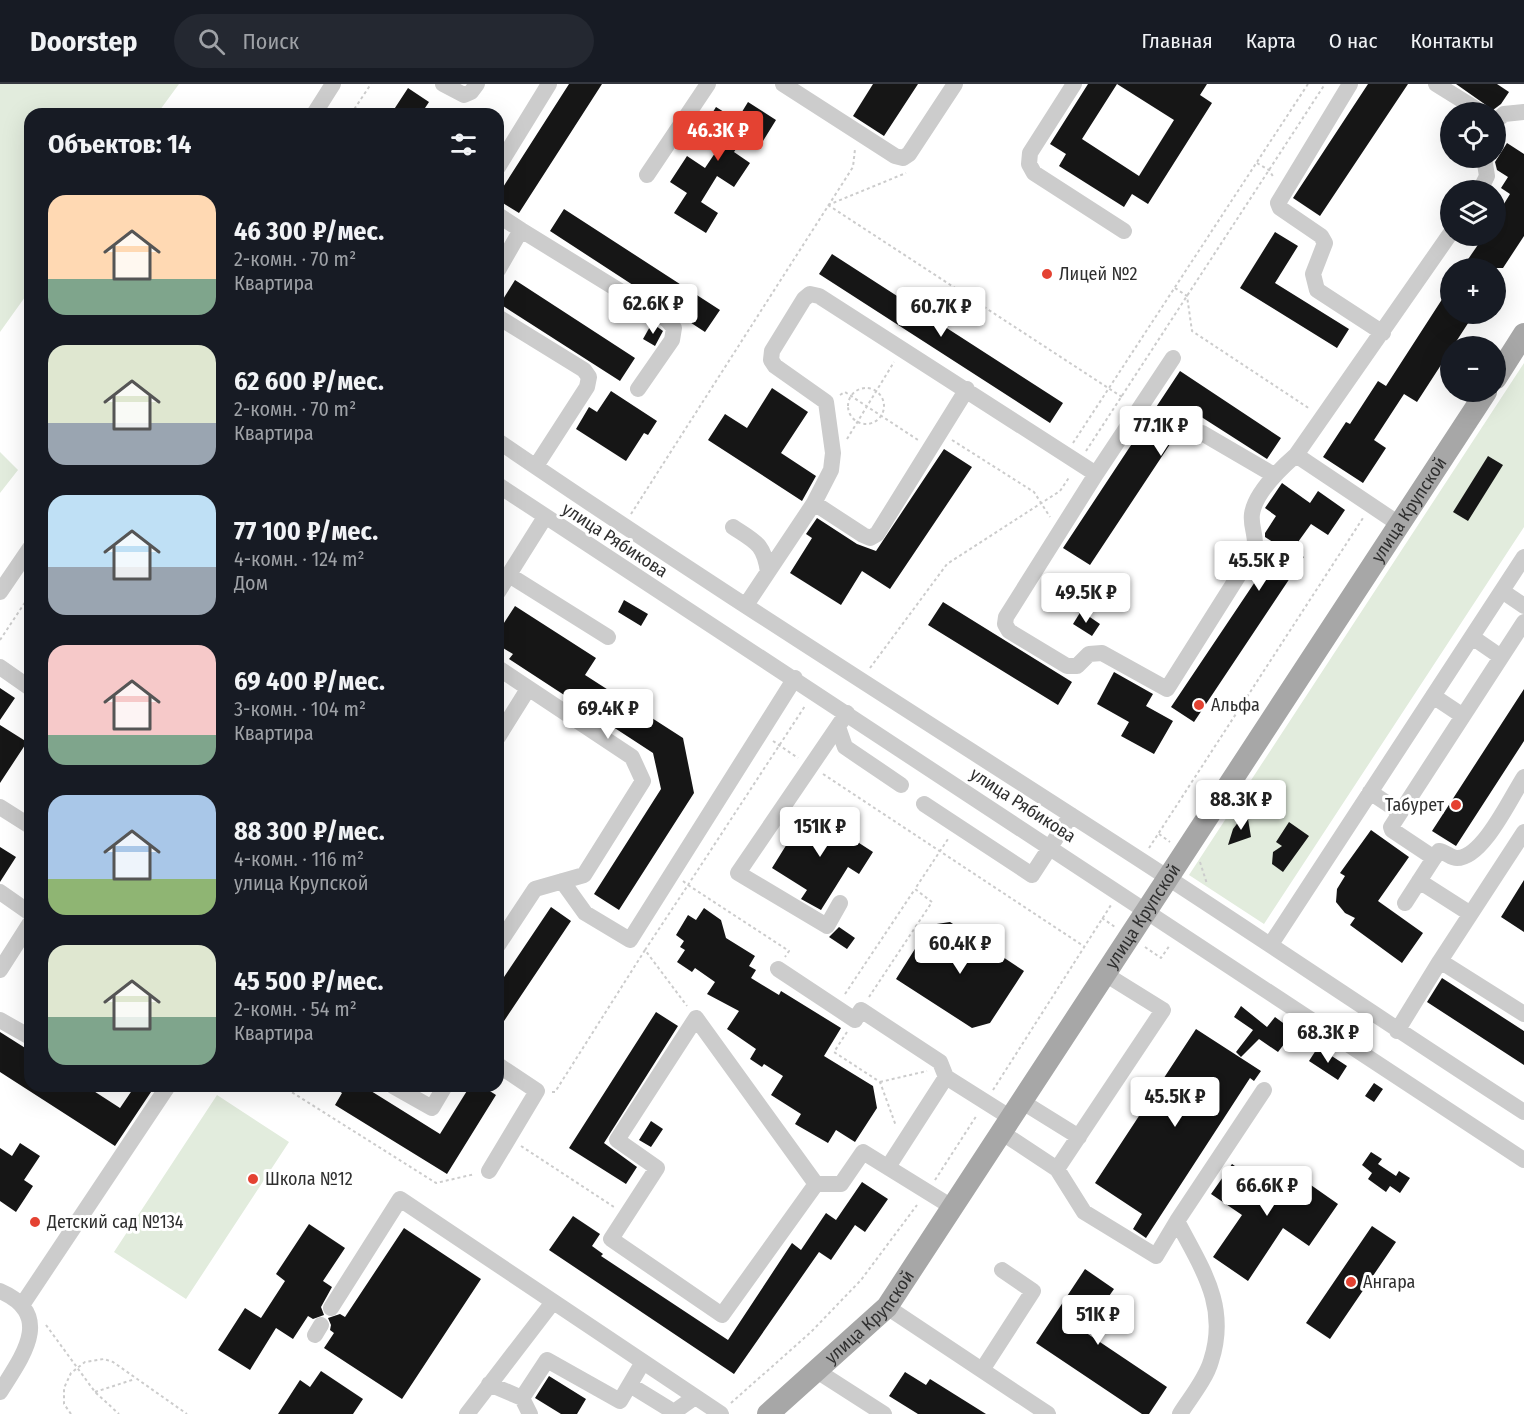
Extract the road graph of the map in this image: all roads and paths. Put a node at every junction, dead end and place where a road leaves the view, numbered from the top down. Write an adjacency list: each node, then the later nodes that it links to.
1 (333, 84): 15 (street)
2 (371, 84): 16 (path)
3 (443, 84): 4 (street)
4 (477, 84)
5 (549, 84): 20 (street)
6 (708, 84): 24 (street)
7 (783, 84): 19 (street)
8 (955, 84): 21 (street)
9 (1074, 84): 29 (street)
10 (1308, 84): 22 (path)
11 (1325, 84): 23 (path)
12 (1350, 84): 25 (street)
13 (1436, 84): 14 (street)
14 (1465, 102)
15 (318, 108)
16 (355, 108)
17 (1524, 112): 18 (street)
18 (1506, 114)
19 (857, 132): 21 (street); 26 (path)
20 (504, 157)
21 (905, 157): 26 (path)
22 (1257, 163): 23 (path); 32 (path)
23 (1269, 170): 25 (path); 33 (path)
24 (647, 175)
25 (1283, 192): 35 (street)
26 (828, 205): 41 (path); 68 (path)
27 (504, 219): 28 (street)
28 (521, 230): 31 (street); 40 (street)
29 (1124, 231)
30 (1442, 246): 35 (street)
31 (504, 260)
32 (1175, 288): 33 (path); 41 (path)
33 (1187, 296): 45 (path); 50 (path)
34 (504, 321): 59 (street)
35 (1383, 333): 50 (street)
36 (1524, 334): 39 (main road)
37 (902, 348): 42 (street); 43 (path); 46 (street)
38 (1173, 358): 60 (street)
39 (1506, 362)
40 (638, 388)
41 (1109, 388): 45 (path); 57 (path)
42 (967, 389): 52 (street); 57 (street)
43 (877, 391): 44 (path); 48 (path); 49 (path)
44 (851, 396): 46 (path); 48 (path); 51 (path)
45 (1122, 397): 57 (path)
46 (826, 402): 58 (street)
47 (1479, 402): 67 (main road, улица Крупской)
48 (867, 407): 49 (path); 51 (path)
49 (882, 416): 51 (path); 55 (path)
50 (1323, 417): 56 (street)
51 (858, 422): 58 (path)
52 (940, 432): 55 (street); 64 (path)
53 (1202, 433): 61 (street)
54 (504, 445): 59 (street, улица Рябикова)
55 (931, 448): 63 (street)
56 (1296, 455): 61 (street); 65 (street)
57 (1072, 458): 60 (street); 64 (path)
58 (833, 462): 63 (street)
59 (536, 466): 68 (street, улица Рябикова)
60 (1096, 474): 70 (street)
61 (1274, 475): 70 (street)
62 (504, 489): 66 (street, улица Рябикова)
63 (814, 503): 73 (street)
64 (1041, 503): 70 (path); 89 (path)
65 (1371, 505): 67 (street); 113 (path)
66 (545, 517): 74 (street); 88 (street, улица Рябикова)
67 (1399, 524): 115 (main road, улица Крупской)
68 (623, 526): 79 (street, улица Рябикова)
69 (733, 527): 73 (street)
70 (1059, 532)
71 (24, 557): 77 (street)
72 (1524, 557): 76 (street)
73 (768, 572): 79 (street)
74 (509, 575): 75 (street); 82 (street)
75 (504, 583)
76 (1502, 591): 80 (street); 83 (street)
77 (0, 592)
78 (24, 604): 84 (path)
79 (746, 605): 89 (street, улица Рябикова)
80 (1524, 606)
81 (1524, 622): 85 (street)
82 (608, 637)
83 (1472, 637): 85 (street); 92 (street)
84 (0, 640)
85 (1502, 657): 94 (street)
86 (0, 667): 90 (street)
87 (504, 672): 91 (street)
88 (795, 678): 95 (street, улица Рябикова); 97 (street)
89 (860, 680): 106 (street, улица Рябикова)
90 (24, 684)
91 (528, 688): 96 (street); 116 (street)
92 (1433, 696): 94 (street); 102 (street)
93 (811, 697): 98 (path)
94 (1463, 716): 105 (street)
95 (842, 720): 99 (street); 101 (street); 110 (street, улица Рябикова)
96 (504, 727)
97 (761, 733): 98 (path); 114 (street)
98 (780, 745): 99 (path); 118 (path)
99 (811, 766): 111 (path); 122 (street)
100 (1524, 777): 112 (street)
101 (901, 785)
102 (1370, 792): 105 (street); 130 (street)
103 (924, 804): 108 (street)
104 (0, 807): 107 (street)
105 (1400, 812): 112 (street)
106 (1071, 815): 110 (street); 113 (street, улица Рябикова)
107 (24, 822)
108 (957, 825): 110 (street); 111 (path)
109 (1524, 831): 133 (street)
110 (1051, 846): 121 (street, улица Рябикова)
111 (940, 851): 119 (path); 131 (path)
112 (1434, 858): 117 (street)
113 (1141, 860): 115 (street, улица Рябикова)
114 (672, 874): 118 (path); 129 (street)
115 (1168, 880): 125 (main road, улица Крупской); 130 (street, улица Рябикова)
116 (562, 881): 128 (street); 129 (street)
117 (1419, 881): 123 (street); 126 (street)
118 (688, 885): 132 (path); 134 (path)
119 (915, 889): 137 (path); 139 (path)
120 (0, 892): 124 (street)
121 (1120, 892): 125 (street, улица Рябикова); 131 (path)
122 (840, 903)
123 (1405, 903)
124 (24, 909)
125 (1146, 910): 136 (main road, улица Крупской); 159 (street, улица Рябикова)
126 (1466, 911)
127 (24, 932): 135 (street)
128 (504, 936)
129 (630, 940): 132 (path)
130 (1271, 944): 142 (street, улица Рябикова)
131 (1085, 948): 153 (path)
132 (645, 950): 140 (path); 148 (path)
133 (1440, 960): 138 (street); 142 (street)
134 (777, 969): 137 (street)
135 (0, 970)
136 (1104, 974): 155 (main road, улица Крупской); 156 (street)
137 (836, 1008): 139 (street)
138 (1524, 1014)
139 (858, 1015): 145 (street); 146 (path)
140 (696, 1018): 163 (street); 166 (street)
141 (0, 1020): 143 (street)
142 (1397, 1031): 154 (street, улица Рябикова)
143 (24, 1034)
144 (504, 1069): 148 (street)
145 (944, 1072): 146 (path); 153 (street); 158 (street)
146 (880, 1082): 158 (path)
147 (1264, 1090): 167 (street)
148 (537, 1091): 157 (street)
149 (164, 1092): 171 (street)
150 (292, 1092): 162 (path)
151 (404, 1092): 152 (street)
152 (441, 1092)
153 (986, 1101): 155 (street); 164 (path)
154 (1524, 1112)
155 (1011, 1117): 156 (street); 161 (street); 165 (main road, улица Крупской)
156 (1079, 1137): 161 (street)
157 (509, 1138): 162 (street); 166 (path)
158 (903, 1144): 160 (street)
159 (1524, 1160)
160 (888, 1167): 163 (street); 164 (street)
161 (1058, 1169): 167 (street)
162 (489, 1171)
163 (816, 1184): 166 (street)
164 (927, 1192): 165 (street); 186 (path)
165 (952, 1207): 172 (main road, улица Крупской)
166 (626, 1215)
167 (1177, 1221): 195 (street)
168 (1002, 1270): 177 (street)
169 (0, 1290): 171 (street)
170 (553, 1302): 173 (street); 175 (street); 180 (street)
171 (22, 1305): 182 (street)
172 (887, 1307): 177 (street); 178 (main road, улица Крупской)
173 (332, 1308)
174 (46, 1324): 176 (path)
175 (643, 1362): 181 (street); 184 (street)
176 (77, 1367): 179 (path); 183 (path); 187 (path)
177 (982, 1370): 194 (street)
178 (817, 1371): 192 (main road, улица Крупской); 193 (street)
179 (136, 1378): 183 (path); 189 (path)
180 (489, 1384): 185 (street); 190 (street)
181 (630, 1385): 184 (street); 185 (street)
182 (0, 1392)
183 (95, 1392): 188 (path)
184 (695, 1397): 186 (street)
185 (522, 1398): 191 (street)
186 (720, 1413)
187 (71, 1414)
188 (118, 1414)
189 (187, 1414)
190 (466, 1414)
191 (530, 1414)
192 (768, 1414)
193 (884, 1414)
194 (1048, 1414)
195 (1180, 1414)

